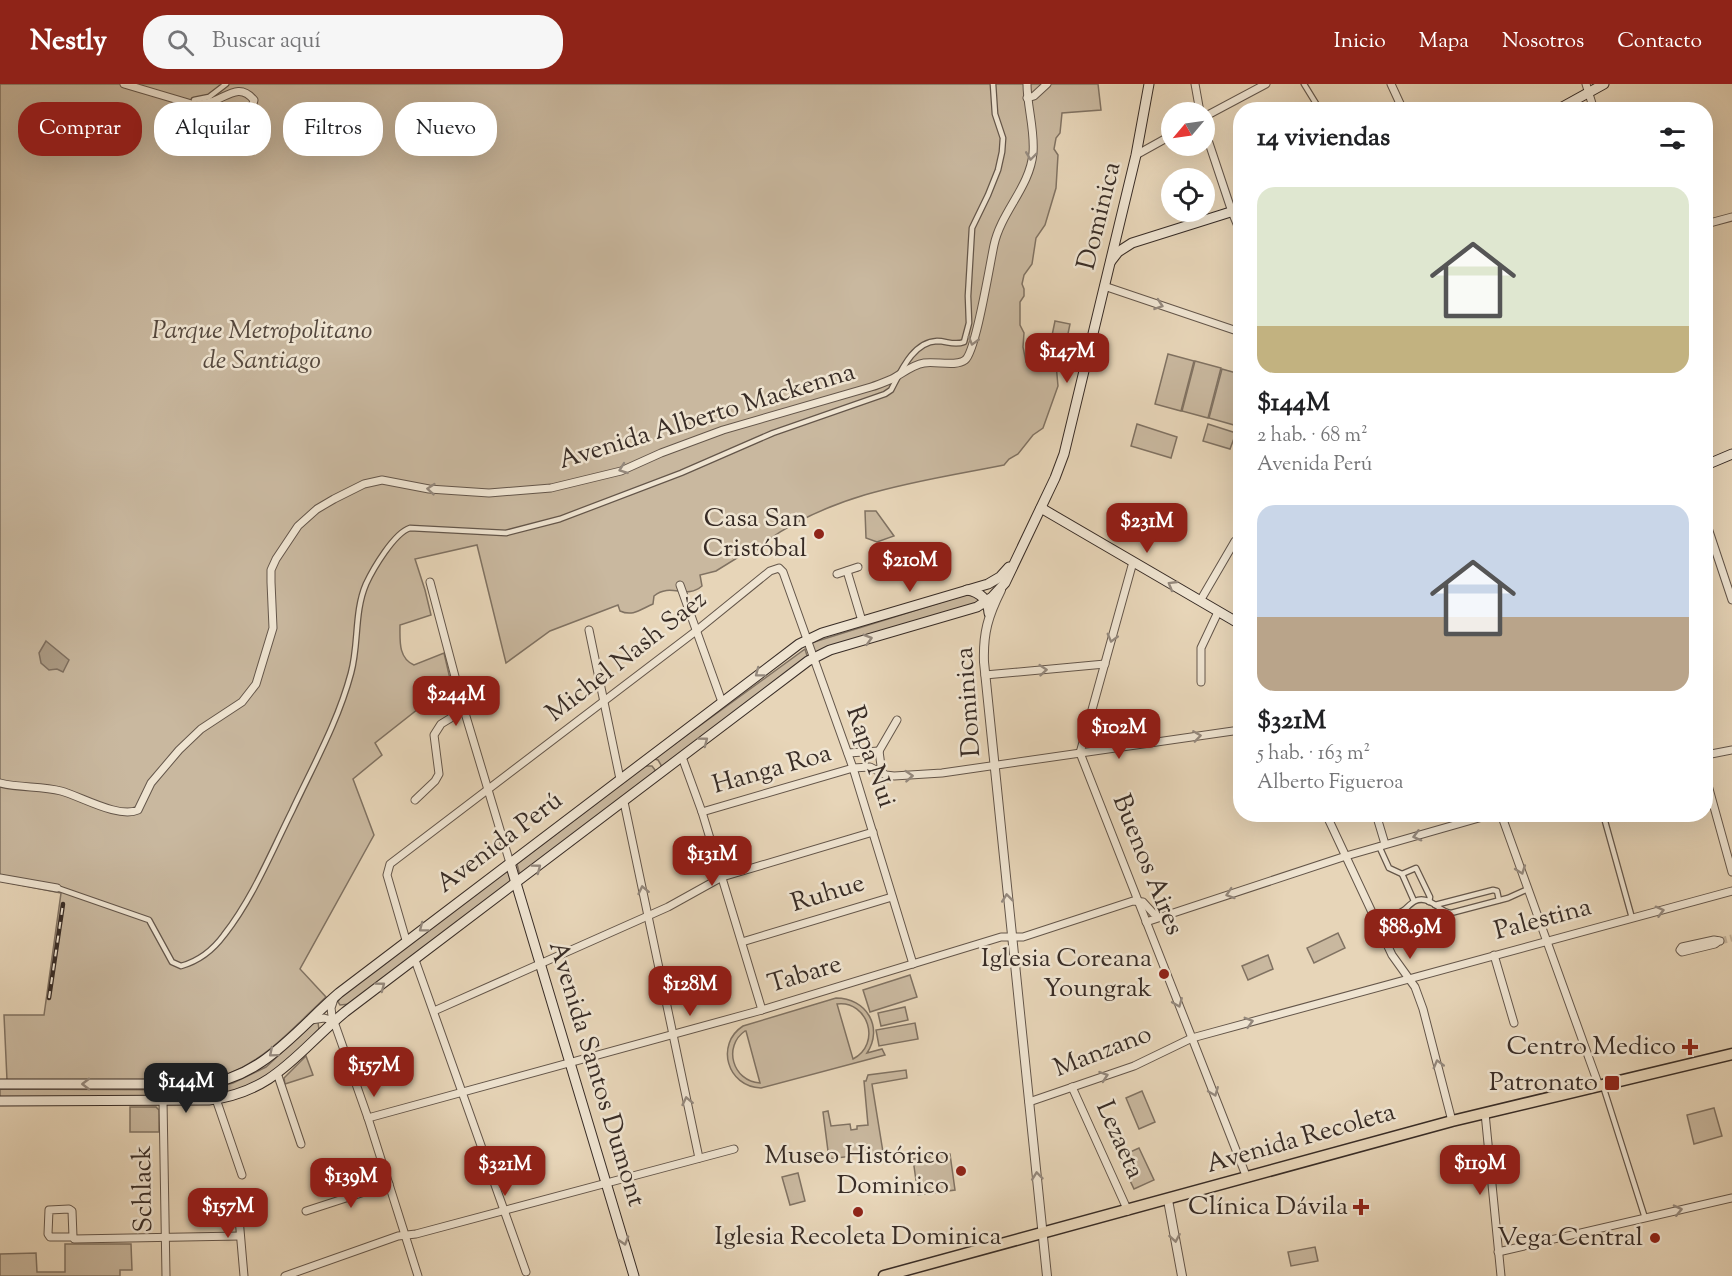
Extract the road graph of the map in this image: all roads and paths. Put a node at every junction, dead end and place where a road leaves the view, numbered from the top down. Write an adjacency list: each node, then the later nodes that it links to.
1 (124, 84): 15 (street)
2 (226, 84): 16 (street)
3 (993, 84): 37 (street)
4 (1027, 84): 14 (street, Avenida Alberto Mackenna)
5 (1047, 84): 14 (street)
6 (1149, 84): 26 (main road, Dominica)
7 (1195, 84): 20 (street)
8 (1266, 84): 24 (street)
9 (1304, 84): 21 (street)
10 (1391, 84): 22 (street)
11 (1604, 84): 12 (main road)
12 (1588, 88): 23 (main road)
13 (221, 97): 17 (street); 18 (street); 19 (street)
14 (1028, 98): 37 (street, Avenida Alberto Mackenna, one-way to 37)
15 (190, 102)
16 (196, 102)
17 (204, 102)
18 (220, 102)
19 (253, 102)
20 (1198, 102)
21 (1315, 102)
22 (1399, 102)
23 (1568, 102)
24 (1215, 111)
25 (1161, 141): 26 (street)
26 (1137, 155): 32 (main road, Dominica)
27 (1215, 156): 28 (street)
28 (1233, 203)
29 (1233, 212): 33 (main road)
30 (1732, 217): 31 (street)
31 (1713, 222)
32 (1117, 230): 33 (main road); 34 (main road, Dominica)
33 (1132, 243): 34 (main road)
34 (1108, 265): 35 (main road, Dominica)
35 (1104, 286): 36 (street, one-way to 36); 40 (main road, Dominica)
36 (1233, 330)
37 (898, 375): 84 (street, Avenida Alberto Mackenna, one-way to 84); 104 (street)
38 (1732, 454): 39 (main road)
39 (1713, 462)
40 (1041, 508): 43 (main road); 44 (main road, Dominica)
41 (1233, 543): 55 (street)
42 (1713, 543): 53 (street)
43 (1133, 562): 55 (main road, one-way to 43); 64 (street, one-way to 64)
44 (1012, 563): 51 (main road, Dominica); 52 (main road, Avenida Perú)
45 (858, 567): 47 (street)
46 (779, 568): 61 (street, Michel Nash Saéz); 62 (street, Rapa Nui)
47 (847, 571): 48 (street); 59 (street)
48 (837, 574)
49 (430, 582): 69 (street)
50 (680, 585): 61 (street)
51 (1002, 587): 54 (main road, Avenida Perú); 57 (street, Dominica)
52 (966, 590): 54 (main road); 59 (main road, Avenida Perú)
53 (1732, 600)
54 (987, 601): 57 (main road); 63 (main road, Avenida Perú, one-way to 54)
55 (1200, 601): 56 (main road)
56 (1218, 612): 58 (main road); 66 (street)
57 (989, 613): 65 (street, Dominica)
58 (1233, 620)
59 (862, 621): 62 (main road, Avenida Perú)
60 (589, 630): 67 (street)
61 (696, 631): 67 (street, Michel Nash Saéz); 68 (street)
62 (807, 639): 63 (street, Rapa Nui); 68 (main road, Avenida Perú, one-way to 68)
63 (814, 658): 74 (street, Rapa Nui); 77 (main road, Avenida Perú, one-way to 63)
64 (1105, 664): 65 (street, one-way to 64); 75 (street)
65 (985, 675): 79 (street, Dominica)
66 (1201, 682)
67 (604, 701): 83 (street); 85 (street, Michel Nash Saéz)
68 (722, 702): 78 (main road, Avenida Perú)
69 (464, 710): 85 (street); 86 (street)
70 (897, 720): 73 (street)
71 (1233, 731): 75 (street, one-way to 71)
72 (1732, 750): 76 (street)
73 (879, 751): 74 (street, Hanga Roa); 81 (street)
74 (848, 753): 80 (street, Rapa Nui)
75 (1080, 753): 79 (street); 108 (street, Buenos Aires)
76 (1713, 754)
77 (682, 757): 82 (main road, Avenida Perú); 89 (street)
78 (645, 760): 82 (main road); 83 (main road, Avenida Perú)
79 (994, 765): 81 (street, one-way to 79); 118 (street, Dominica, one-way to 79)
80 (853, 768): 81 (street); 89 (street, Hanga Roa); 95 (street, Rapa Nui)
81 (882, 773)
82 (657, 776): 87 (main road, Avenida Perú)
83 (620, 779): 98 (main road, Avenida Perú)
84 (0, 783)
85 (489, 789): 98 (street); 119 (street, Michel Nash Saéz)
86 (415, 800)
87 (624, 802): 103 (main road, Avenida Perú, one-way to 87); 113 (street, one-way to 87)
88 (1713, 803): 99 (street)
89 (702, 812): 101 (street)
90 (1330, 822): 97 (street)
91 (1378, 822): 96 (street)
92 (1464, 822): 96 (street, one-way to 96)
93 (1505, 822): 105 (street, one-way to 105)
94 (1605, 822): 115 (street)
95 (873, 832): 101 (street); 107 (street, Rapa Nui)
96 (1382, 845): 97 (street); 100 (street)
97 (1346, 856): 114 (street, one-way to 114); 117 (street)
98 (510, 863): 103 (main road, Avenida Santos Dumont); 119 (main road, Avenida Perú, one-way to 119)
99 (1732, 872)
100 (1402, 874): 110 (street); 111 (street)
101 (722, 877): 113 (street); 121 (street)
102 (0, 878): 104 (street)
103 (517, 883): 123 (main road, Avenida Perú); 124 (main road, Avenida Santos Dumont)
104 (57, 888)
105 (1528, 889): 109 (street); 120 (street)
106 (1732, 891): 115 (street, Palestina, one-way to 106)
107 (892, 897): 121 (street, Ruhue); 125 (street, Rapa Nui)
108 (1138, 900): 114 (street); 116 (street, Buenos Aires); 118 (street, Tabare)
109 (1499, 900): 112 (street); 112 (street)
110 (1414, 901): 111 (street); 117 (street)
111 (1429, 902): 112 (street)
112 (1435, 904)
113 (648, 916): 124 (street); 133 (street)
114 (1160, 917): 116 (street)
115 (1632, 918): 120 (street, Palestina)
116 (1146, 922): 134 (street, Buenos Aires, one-way to 134)
117 (1377, 922): 126 (street)
118 (1011, 937): 125 (street, Tabare); 145 (street, Dominica)
119 (406, 940): 127 (main road, Avenida Perú)
120 (1547, 941): 122 (street, Palestina); 139 (street)
121 (742, 942): 128 (street)
122 (1494, 955): 126 (street, Palestina); 132 (street)
123 (416, 960): 129 (street); 131 (main road, Avenida Perú, one-way to 123)
124 (541, 964): 129 (street); 136 (main road, Avenida Santos Dumont)
125 (913, 964): 128 (street, Tabare)
126 (1408, 978): 134 (street, Palestina, one-way to 126); 148 (street, one-way to 126)
127 (335, 996): 130 (main road, Avenida Perú); 131 (street)
128 (762, 1010): 133 (street, Tabare)
129 (434, 1011): 141 (street)
130 (310, 1021): 131 (street); 138 (main road, Avenida Perú, one-way to 138)
131 (334, 1021): 137 (main road, Avenida Perú); 147 (street)
132 (1514, 1023)
133 (673, 1035): 136 (street, Tabare); 151 (street, one-way to 133)
134 (1192, 1038): 140 (street, Manzano, one-way to 134); 153 (street, Buenos Aires, one-way to 153)
135 (1732, 1054): 139 (main road, Avenida Recoleta)
136 (570, 1063): 141 (street, Tabare); 154 (main road, Avenida Santos Dumont)
137 (278, 1074): 142 (main road, Avenida Perú); 149 (street)
138 (0, 1084)
139 (1601, 1085): 146 (main road, Avenida Recoleta); 162 (street)
140 (1072, 1087): 145 (street, Manzano); 160 (street, Lezaeta)
141 (462, 1093): 147 (street, Tabare); 159 (street)
142 (216, 1099): 143 (main road, Avenida Perú); 152 (street)
143 (164, 1100): 144 (main road, Avenida Perú); 167 (street, Schlack)
144 (0, 1101)
145 (1029, 1102): 163 (street, Dominica, one-way to 145)
146 (1485, 1113): 148 (main road, Avenida Recoleta); 168 (street)
147 (368, 1118): 155 (street)
148 (1452, 1121): 153 (main road, Avenida Recoleta)
149 (301, 1144)
150 (734, 1149): 151 (street)
151 (699, 1158): 154 (street)
152 (243, 1175)
153 (1247, 1178): 158 (main road, Avenida Recoleta)
154 (606, 1183): 159 (street); 174 (main road, Avenida Santos Dumont, one-way to 174)
155 (389, 1184): 161 (street); 164 (street)
156 (237, 1195): 165 (street)
157 (1732, 1198): 162 (street, one-way to 157)
158 (1168, 1200): 160 (main road, Avenida Recoleta); 177 (street, one-way to 177)
159 (504, 1210): 164 (street); 169 (street)
160 (1128, 1210): 163 (main road, Avenida Recoleta)
161 (306, 1212)
162 (1645, 1218): 168 (street)
163 (1043, 1234): 175 (main road, Avenida Recoleta); 176 (street, Dominica)
164 (406, 1235): 172 (street); 173 (street)
165 (240, 1236): 167 (street); 171 (street)
166 (73, 1237): 166 (street); 167 (street)
167 (166, 1237): 170 (street, Schlack)
168 (1498, 1252): 178 (street)
169 (526, 1272)
170 (166, 1276)
171 (244, 1276)
172 (285, 1276)
173 (418, 1276)
174 (634, 1276)
175 (884, 1276)
176 (1047, 1276)
177 (1182, 1276)
178 (1501, 1276)

